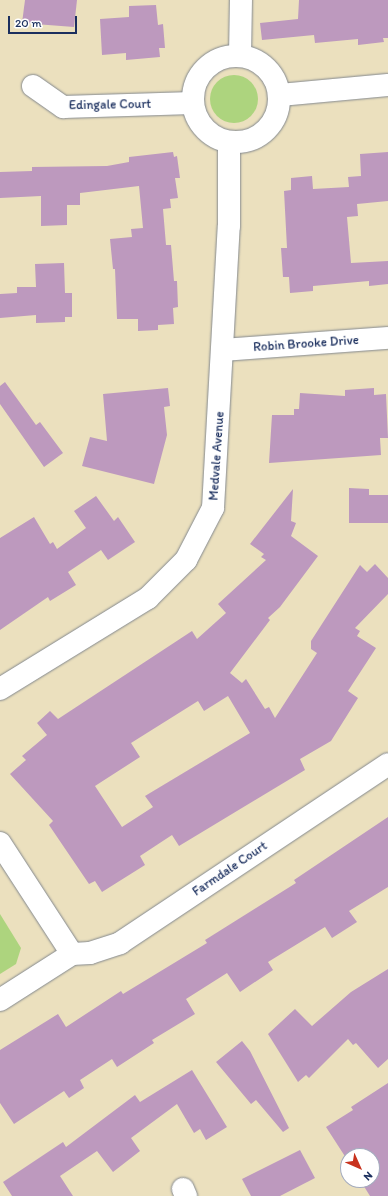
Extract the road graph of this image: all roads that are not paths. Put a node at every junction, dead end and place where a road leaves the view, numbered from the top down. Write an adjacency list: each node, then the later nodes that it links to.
1 (241, 0): 2 (street)
2 (240, 56): 5 (street); 6 (street)
3 (388, 85): 5 (street)
4 (33, 86): 6 (street, Edingale Court)
5 (280, 95): 7 (street)
6 (193, 103): 7 (street)
7 (229, 142): 9 (street, Medvale Avenue)
8 (388, 338): 9 (street, Robin Brooke Drive)
9 (223, 350): 10 (street, Medvale Avenue)
10 (0, 689)
11 (386, 761): 13 (street, Farmdale Court)
12 (0, 843): 13 (street)
13 (72, 954): 14 (street, Farmdale Court)
14 (0, 1000)

